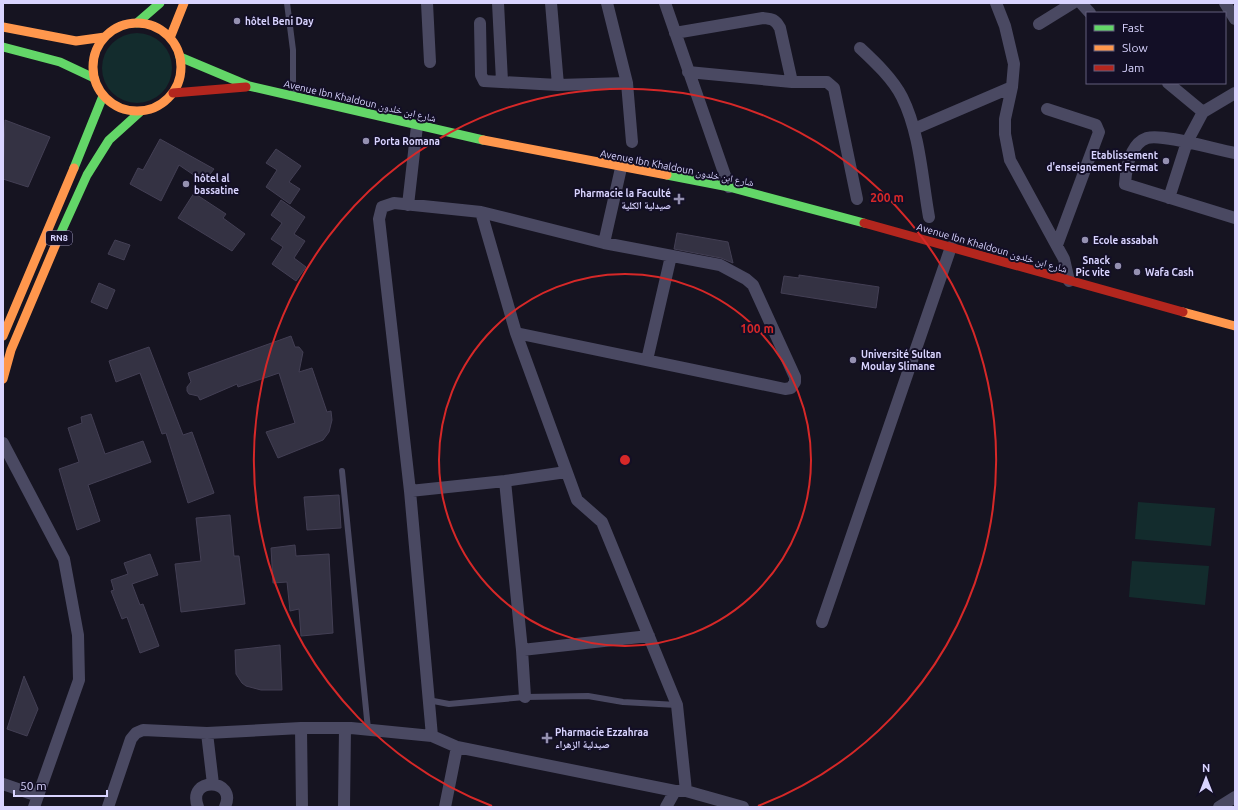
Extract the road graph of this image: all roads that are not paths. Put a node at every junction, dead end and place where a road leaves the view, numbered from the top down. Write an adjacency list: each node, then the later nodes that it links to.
1 (160, 3): 15 (street, RN8)
2 (184, 3): 21 (street)
3 (287, 3): 38 (lane)
4 (427, 3): 25 (street)
5 (498, 3): 28 (street)
6 (551, 3): 32 (street)
7 (607, 3): 30 (street)
8 (665, 3): 19 (street)
9 (1073, 3): 17 (street)
10 (1081, 3): 13 (street)
11 (1225, 3): 14 (street)
12 (997, 4): 34 (street)
13 (1089, 12)
14 (1235, 19)
15 (137, 23): 20 (street, RN8); 21 (street, RN8)
16 (480, 23): 28 (street)
17 (1039, 24)
18 (3, 27): 20 (street)
19 (675, 33): 26 (street); 29 (street)
20 (105, 37): 27 (street, RN8)
21 (170, 38): 24 (street, RN8)
22 (3, 47): 27 (street)
23 (860, 48): 43 (street)
24 (180, 57): 33 (street); 35 (street, RN8)
25 (430, 62)
26 (688, 72): 29 (street); 48 (street)
27 (94, 78): 37 (street, RN8)
28 (502, 81): 32 (street)
29 (792, 82): 50 (street)
30 (627, 83): 32 (street); 44 (street)
31 (1169, 84): 41 (street)
32 (558, 85)
33 (249, 86): 35 (street); 38 (street, Avenue Ibn Khaldoun شارع ابن خلدون)
34 (1012, 87): 43 (street); 56 (street)
35 (173, 93): 40 (street, RN8)
36 (1235, 93): 41 (street)
37 (103, 96): 40 (street, RN8); 62 (street, RN8)
38 (293, 97): 42 (street, Avenue Ibn Khaldoun شارع ابن خلدون)
39 (1047, 109): 56 (street)
40 (140, 112): 64 (street, RN8)
41 (1204, 112): 45 (street)
42 (417, 126): 47 (street, Avenue Ibn Khaldoun شارع ابن خلدون); 51 (street)
43 (914, 129): 53 (street)
44 (632, 142)
45 (1187, 142): 46 (street); 49 (street); 49 (street)
46 (1235, 153)
47 (621, 168): 48 (street, Avenue Ibn Khaldoun شارع ابن خلدون); 55 (street)
48 (729, 187): 57 (street, Avenue Ibn Khaldoun شارع ابن خلدون)
49 (1169, 198): 54 (street)
50 (857, 199)
51 (408, 205): 52 (street); 69 (street)
52 (481, 212): 55 (street); 61 (street)
53 (929, 217)
54 (1235, 218)
55 (604, 243): 58 (street)
56 (1056, 244): 59 (street)
57 (951, 247): 59 (street, Avenue Ibn Khaldoun شارع ابن خلدون); 70 (street)
58 (671, 256): 63 (street); 63 (street)
59 (1069, 281): 60 (street, Avenue Ibn Khaldoun شارع ابن خلدون)
60 (1235, 326)
61 (516, 333): 63 (street); 67 (street)
62 (3, 336)
63 (647, 360)
64 (3, 379)
65 (3, 443): 86 (street)
66 (342, 470): 78 (lane)
67 (566, 472): 68 (street); 71 (street)
68 (505, 481): 69 (street); 72 (street)
69 (410, 491): 74 (street)
70 (822, 622)
71 (649, 636): 72 (street); 75 (street)
72 (522, 650): 73 (street)
73 (525, 697): 74 (lane); 75 (lane)
74 (428, 700): 80 (street)
75 (677, 705): 84 (street)
76 (301, 728): 77 (street); 79 (street); 91 (street)
77 (345, 728): 78 (street); 92 (street)
78 (368, 729): 80 (street)
79 (207, 733): 83 (street); 88 (street)
80 (432, 736): 81 (street)
81 (457, 747): 84 (street); 93 (street)
82 (3, 784): 86 (street)
83 (213, 784): 89 (street); 90 (street)
84 (680, 791): 87 (street); 94 (street)
85 (1235, 797): 95 (street)
86 (36, 801)
87 (738, 806)
88 (108, 807)
89 (198, 807)
90 (225, 807)
91 (302, 807)
92 (344, 807)
93 (445, 807)
94 (666, 807)
95 (1220, 807)

